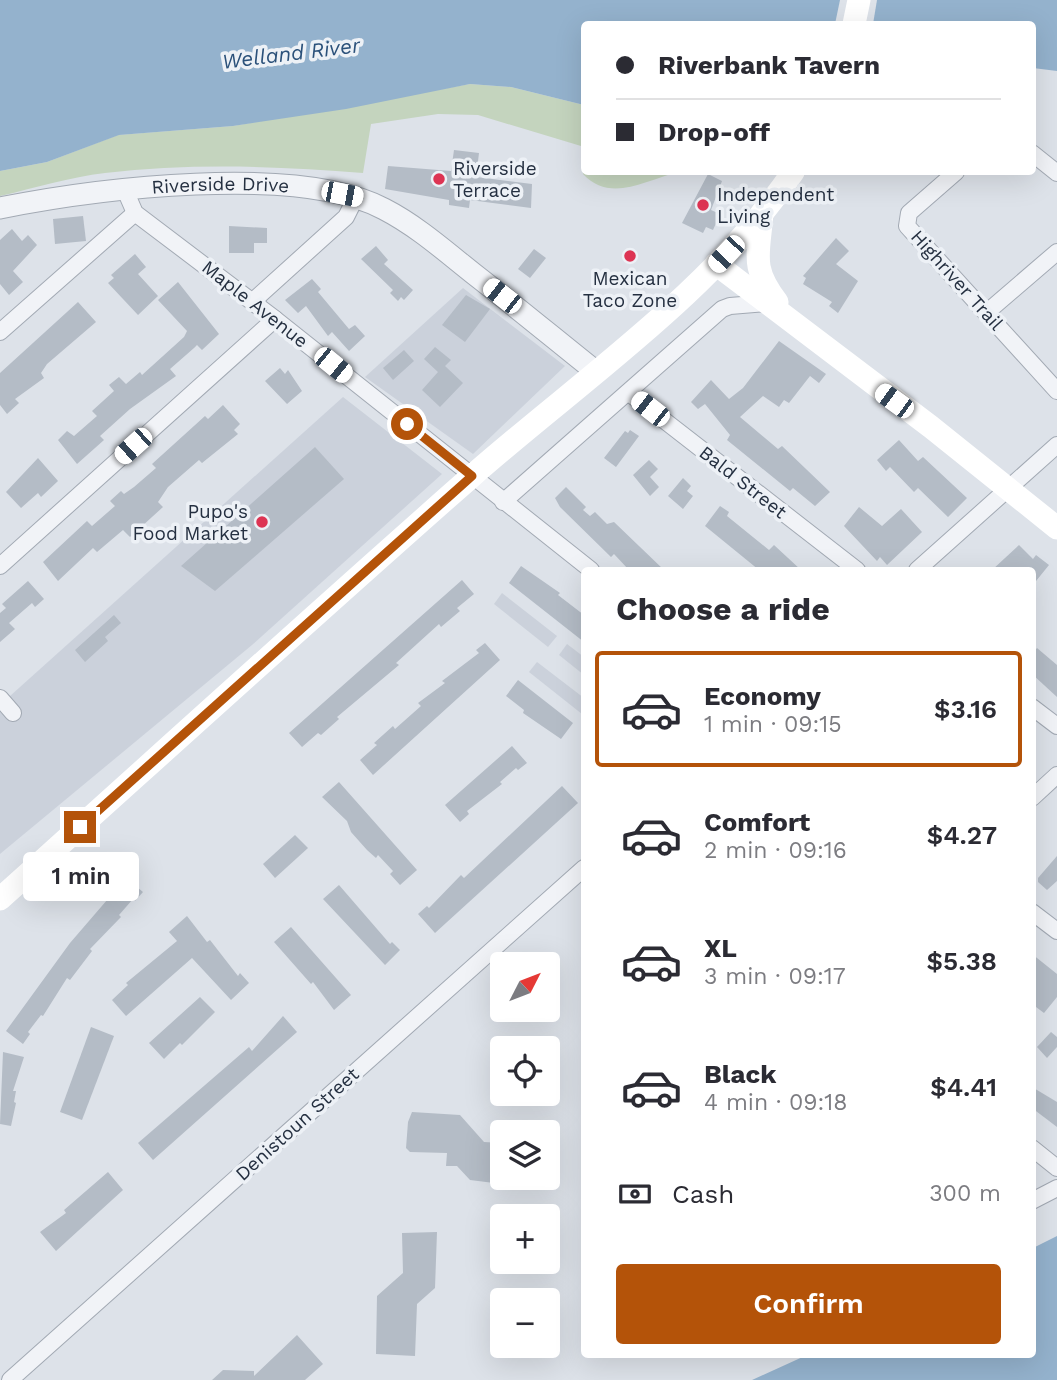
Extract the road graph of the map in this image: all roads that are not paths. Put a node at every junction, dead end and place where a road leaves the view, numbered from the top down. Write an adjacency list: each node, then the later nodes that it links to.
1 (859, 0): 2 (main road)
2 (855, 21)
3 (1036, 156): 4 (street)
4 (1057, 173)
5 (791, 175): 11 (main road)
6 (953, 175): 16 (street, Highriver Trail)
7 (125, 190): 8 (street, Riverside Drive); 9 (street, Riverside Drive); 10 (street, Maple Avenue)
8 (356, 197): 14 (street); 20 (street, Riverside Drive)
9 (0, 208)
10 (135, 213): 14 (street, Maple Avenue); 19 (street)
11 (762, 213): 13 (main road); 17 (main road)
12 (1057, 251): 16 (street)
13 (716, 264): 15 (main road); 20 (main road)
14 (253, 301): 18 (street, Maple Avenue)
15 (767, 303): 17 (main road); 22 (street)
16 (986, 313): 21 (street, Highriver Trail)
17 (786, 318): 25 (main road)
18 (275, 319): 24 (street, Maple Avenue); 28 (street)
19 (0, 332)
20 (595, 371): 24 (main road)
21 (1057, 391)
22 (629, 393): 26 (street); 30 (street, Bald Street)
23 (1057, 445): 25 (street)
24 (472, 476): 26 (street, Maple Avenue); 39 (main road)
25 (1008, 488): 27 (main road); 31 (street)
26 (503, 502): 29 (street, Maple Avenue)
27 (1057, 528)
28 (0, 566)
29 (587, 567)
30 (853, 567)
31 (919, 567)
32 (0, 698): 34 (street)
33 (1036, 710): 35 (street)
34 (13, 713)
35 (1057, 726)
36 (1057, 775): 37 (street)
37 (1036, 794)
38 (581, 871): 46 (street, Denistoun Street)
39 (0, 899)
40 (1036, 915): 41 (street)
41 (1057, 931)
42 (1036, 1151): 43 (street)
43 (1057, 1167)
44 (1057, 1188): 45 (street)
45 (1036, 1199)
46 (10, 1380)

